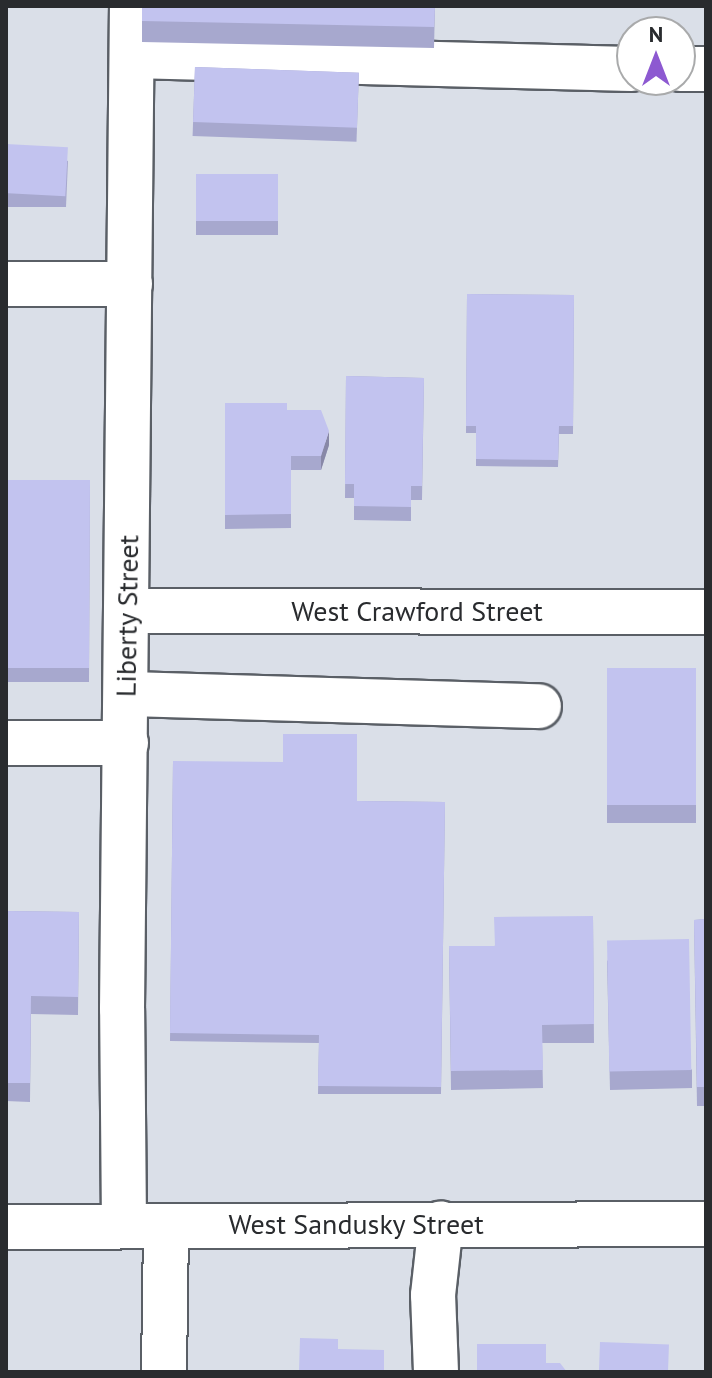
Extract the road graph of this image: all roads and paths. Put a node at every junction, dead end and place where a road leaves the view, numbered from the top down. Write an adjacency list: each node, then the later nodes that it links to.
1 (132, 6): 2 (street, Liberty Street)
2 (132, 56): 3 (street); 5 (street, Liberty Street)
3 (616, 69)
4 (6, 284): 5 (street)
5 (130, 284): 6 (street, Liberty Street)
6 (128, 611): 7 (street, West Crawford Street); 8 (street, Liberty Street)
7 (706, 612)
8 (127, 694): 9 (street); 11 (street, Liberty Street)
9 (539, 706)
10 (6, 743): 11 (street)
11 (126, 743): 14 (street, Liberty Street)
12 (441, 1223): 13 (street, West Sandusky Street); 14 (street, West Sandusky Street); 17 (street)
13 (706, 1224)
14 (145, 1226): 15 (street, West Sandusky Street); 16 (street, Liberty Street)
15 (6, 1227)
16 (164, 1372)
17 (436, 1372)

